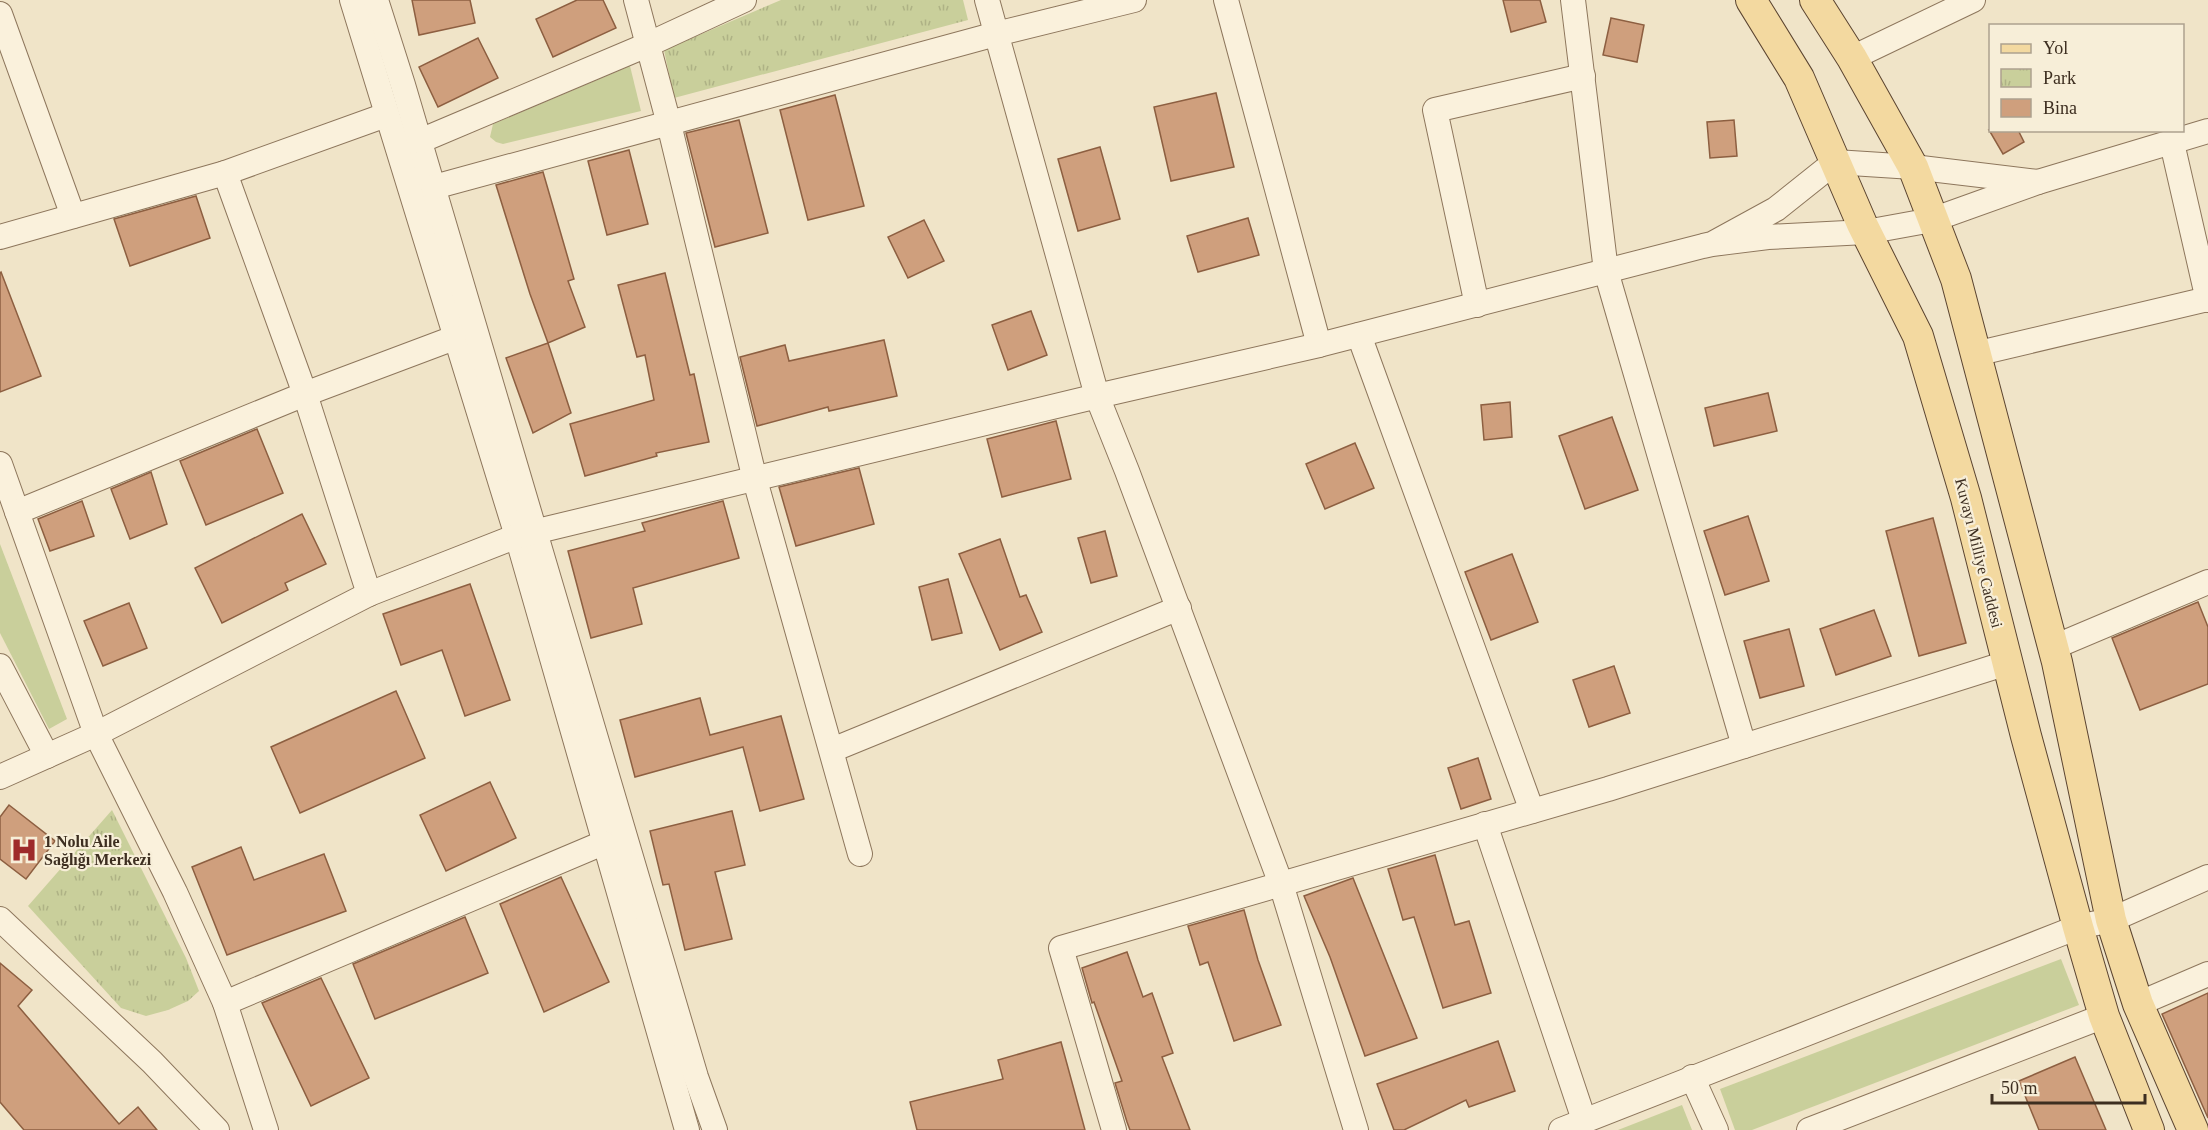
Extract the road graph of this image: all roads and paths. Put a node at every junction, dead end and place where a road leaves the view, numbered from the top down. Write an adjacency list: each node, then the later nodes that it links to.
1 (352, 0): 17 (street)
2 (375, 0): 20 (street)
3 (636, 0): 14 (street)
4 (744, 0): 14 (street)
5 (987, 0): 13 (street)
6 (1134, 0): 13 (street)
7 (1226, 0): 37 (street)
8 (1573, 0): 16 (street)
9 (1751, 0): 22 (main road, Kuvayı Milliye Caddesi)
10 (1815, 0): 15 (main road)
11 (1972, 0): 15 (street)
12 (0, 14): 27 (street)
13 (996, 34): 18 (street); 40 (street)
14 (647, 45): 18 (street); 20 (street)
15 (1852, 58): 23 (main road)
16 (1583, 76): 32 (street); 34 (street)
17 (386, 115): 24 (street); 36 (street)
18 (669, 124): 26 (street); 42 (street)
19 (2208, 131): 21 (street)
20 (420, 141): 26 (street)
21 (2172, 143): 25 (street); 33 (street)
22 (1835, 162): 23 (street); 29 (main road, Kuvayı Milliye Caddesi); 31 (street)
23 (1913, 167): 25 (street); 28 (main road)
24 (225, 173): 27 (street); 39 (street)
25 (2038, 183): 28 (street)
26 (434, 187): 44 (street)
27 (73, 216): 30 (street)
28 (1932, 220): 29 (street); 38 (main road)
29 (1866, 232): 31 (street); 49 (main road, Kuvayı Milliye Caddesi)
30 (0, 237)
31 (1712, 244): 32 (street)
32 (1606, 271): 34 (street); 52 (street)
33 (2208, 299): 38 (street)
34 (1478, 305): 35 (street)
35 (1359, 335): 37 (street); 56 (street)
36 (454, 338): 39 (street); 44 (street)
37 (1319, 345): 40 (street)
38 (1975, 354): 48 (main road)
39 (305, 394): 43 (street); 46 (street)
40 (1097, 396): 42 (street); 47 (street)
41 (0, 464): 43 (street)
42 (755, 480): 44 (street); 53 (street)
43 (17, 512): 51 (street)
44 (526, 534): 46 (street); 58 (street); 74 (street)
45 (2208, 582): 48 (street)
46 (369, 594): 51 (street)
47 (1179, 608): 53 (street); 61 (street)
48 (2054, 647): 63 (main road)
49 (2007, 663): 52 (street); 64 (main road, Kuvayı Milliye Caddesi)
50 (0, 666): 54 (street)
51 (96, 734): 54 (street); 66 (street)
52 (1744, 746): 56 (street)
53 (832, 750): 59 (street)
54 (47, 756): 55 (street)
55 (0, 777)
56 (1532, 811): 57 (street)
57 (1485, 824): 61 (street); 70 (street)
58 (603, 843): 66 (street); 71 (street)
59 (860, 854)
60 (2208, 877): 63 (street)
61 (1281, 884): 75 (street); 76 (street)
62 (0, 919): 72 (street)
63 (2111, 920): 64 (street); 67 (main road)
64 (2078, 927): 68 (main road, Kuvayı Milliye Caddesi); 69 (street)
65 (2208, 974): 67 (street)
66 (225, 1004): 73 (street)
67 (2138, 1004): 81 (main road)
68 (2104, 1016): 79 (street); 80 (main road, Kuvayı Milliye Caddesi)
69 (1692, 1077): 70 (street); 78 (street)
70 (1584, 1120): 77 (street)
71 (680, 1128)
72 (217, 1130)
73 (266, 1130)
74 (715, 1130)
75 (1114, 1130)
76 (1356, 1130)
77 (1561, 1130)
78 (1716, 1130)
79 (1809, 1130)
80 (2149, 1130)
81 (2193, 1130)

